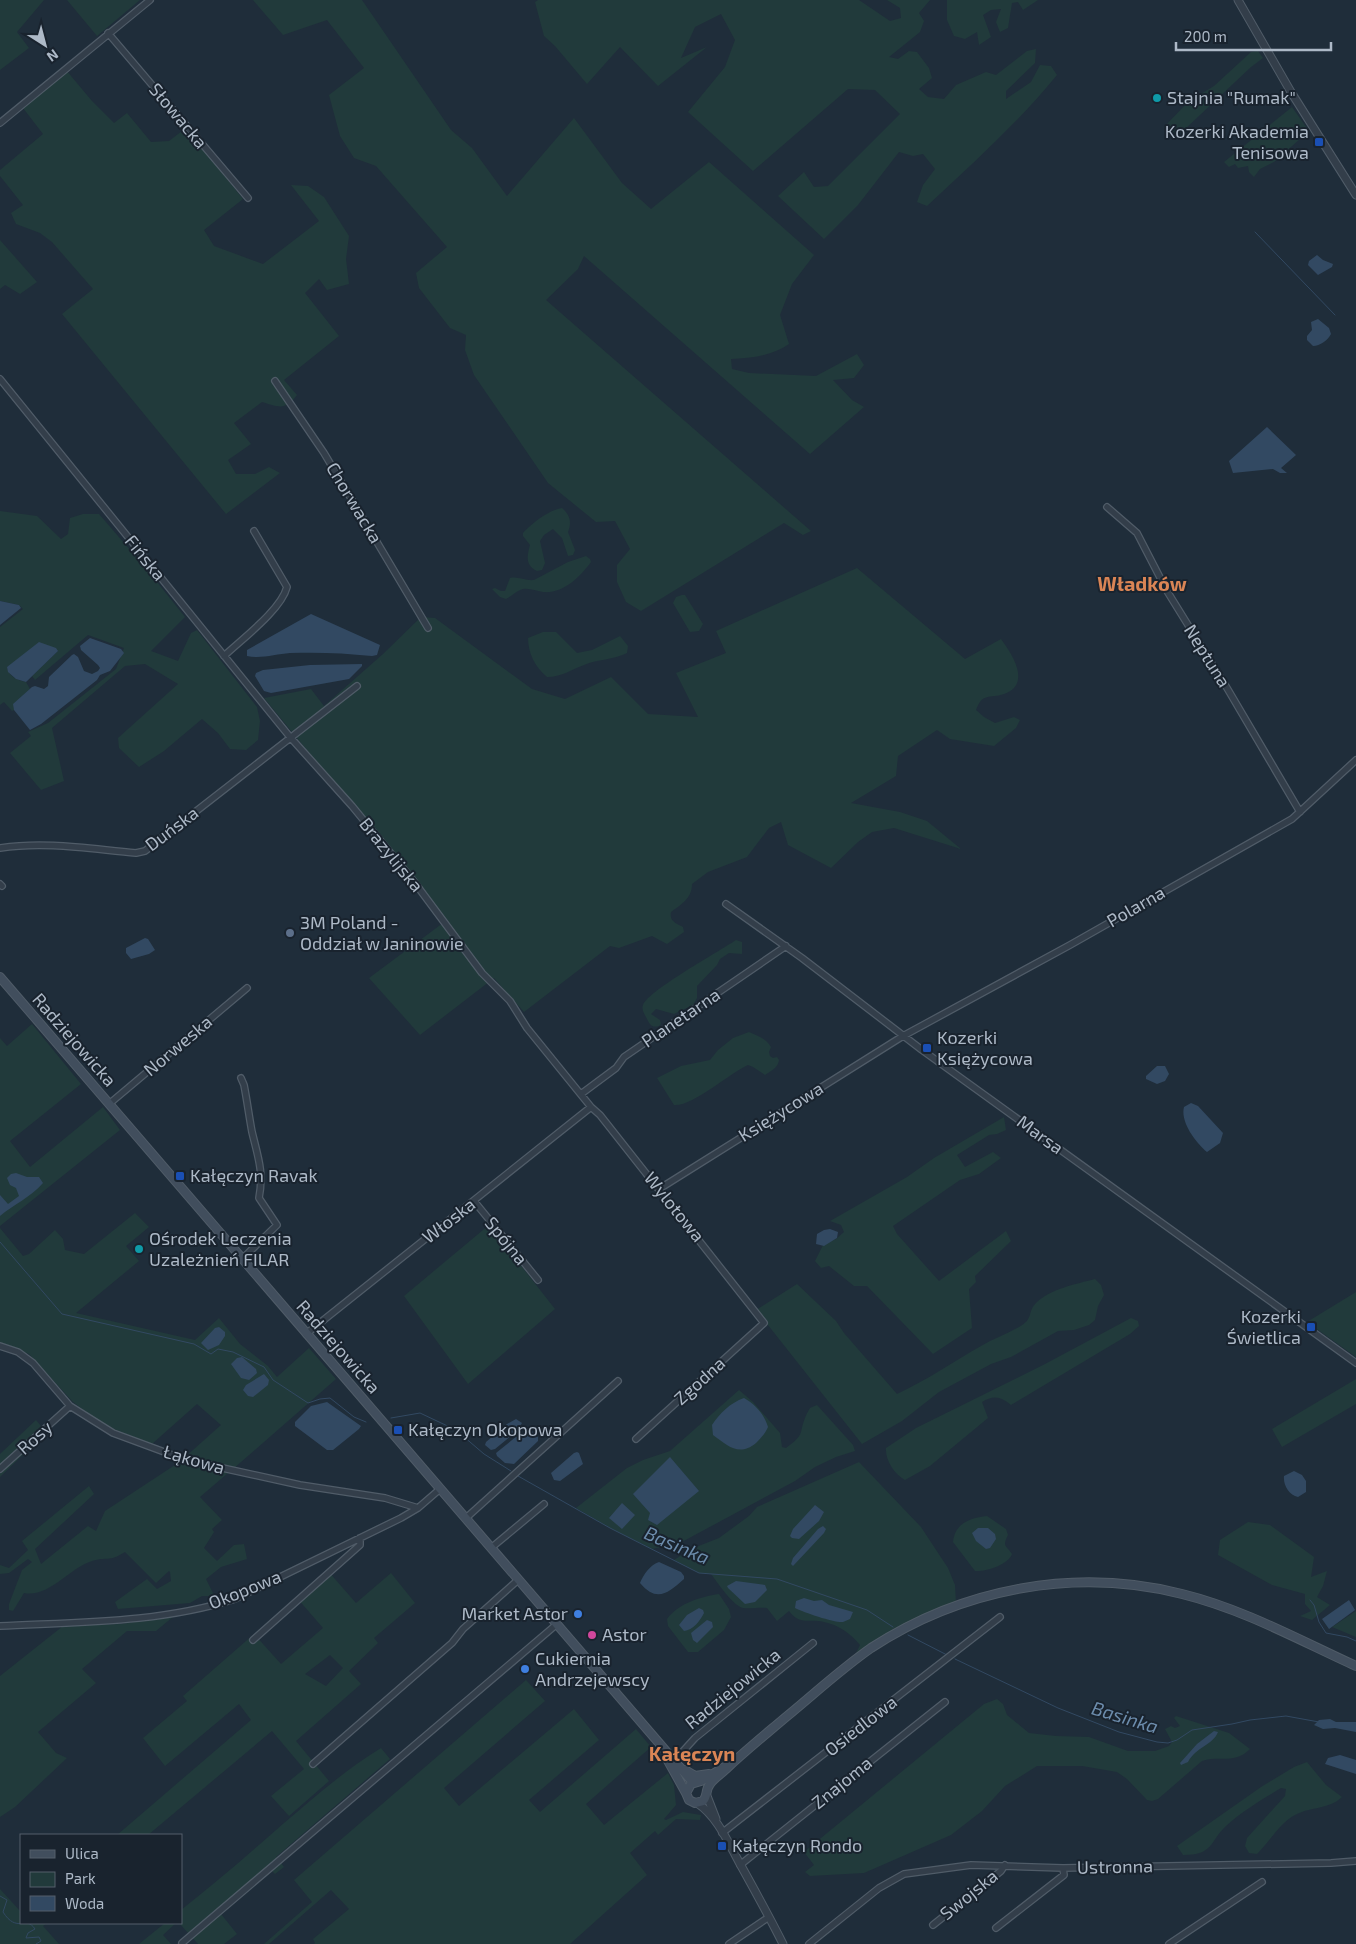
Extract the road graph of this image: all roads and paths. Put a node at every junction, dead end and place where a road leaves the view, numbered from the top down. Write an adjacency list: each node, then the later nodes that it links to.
1 (150, 0): 3 (street)
2 (1238, 0): 5 (street)
3 (108, 33): 4 (street); 6 (street, Słowacka)
4 (0, 123)
5 (1356, 195)
6 (248, 198)
7 (0, 379): 12 (street, Fińska)
8 (275, 381): 11 (street, Chorwacka)
9 (1107, 507): 16 (street, Neptuna)
10 (254, 531): 12 (street)
11 (428, 628)
12 (224, 656): 14 (street, Fińska)
13 (357, 686): 14 (street, Duńska)
14 (290, 737): 17 (street, Duńska); 24 (street, Brazylijska)
15 (1356, 760): 16 (street, Polarna)
16 (1300, 812): 22 (street, Polarna)
17 (0, 848)
18 (726, 904): 19 (street, Marsa)
19 (786, 946): 22 (street, Marsa); 24 (street, Planetarna)
20 (0, 977): 25 (main road, Radziejowicka)
21 (247, 988): 25 (street, Norweska)
22 (903, 1036): 27 (street, Księżycowa); 34 (street, Marsa)
23 (241, 1078): 29 (street)
24 (581, 1094): 26 (street, Wylotowa)
25 (109, 1104): 29 (main road, Radziejowicka)
26 (591, 1107): 27 (street, Wylotowa); 28 (street, Włoska)
27 (659, 1189): 31 (street, Wylotowa)
28 (474, 1201): 30 (street, Spójna); 32 (street, Włoska)
29 (242, 1259): 32 (main road, Radziejowicka)
30 (538, 1280)
31 (764, 1323): 37 (street, Zgodna)
32 (306, 1334): 39 (main road, Radziejowicka)
33 (0, 1346): 36 (street, Łąkowa)
34 (1356, 1363)
35 (618, 1381): 42 (street)
36 (70, 1406): 38 (street, Rosy); 41 (street, Łąkowa)
37 (636, 1439)
38 (0, 1469)
39 (440, 1489): 41 (street, Okopowa); 42 (main road, Radziejowicka)
40 (544, 1504): 44 (street)
41 (418, 1508): 43 (street, Okopowa)
42 (466, 1518): 44 (main road, Radziejowicka)
43 (360, 1538): 48 (street, Okopowa); 49 (street)
44 (491, 1548): 45 (main road, Radziejowicka)
45 (518, 1580): 47 (main road, Radziejowicka); 56 (street)
46 (1000, 1617): 62 (street, Osiedlowa)
47 (557, 1624): 53 (main road, Radziejowicka); 71 (street)
48 (0, 1626)
49 (252, 1640)
50 (813, 1643): 54 (street, Radziejowicka)
51 (1356, 1666): 55 (main road)
52 (945, 1702): 64 (street, Znajoma)
53 (653, 1736): 54 (main road, Radziejowicka); 59 (main road, Radziejowicka)
54 (674, 1760): 57 (main road); 58 (main road, Radziejowicka)
55 (733, 1762): 57 (main road); 60 (main road)
56 (313, 1764)
57 (720, 1769): 58 (main road)
58 (697, 1782): 59 (main road); 60 (main road)
59 (686, 1792): 61 (main road)
60 (707, 1793): 61 (main road); 62 (street)
61 (697, 1803): 62 (street)
62 (721, 1831): 64 (street)
63 (1356, 1861): 66 (street, Ustronna)
64 (740, 1864): 68 (street)
65 (1005, 1865): 66 (street, Ustronna); 69 (street, Swojska); 74 (street, Ustronna)
66 (1063, 1868): 70 (street)
67 (1262, 1882): 75 (street)
68 (770, 1917): 72 (street); 73 (street)
69 (933, 1924)
70 (996, 1928)
71 (182, 1943)
72 (729, 1944)
73 (783, 1944)
74 (809, 1944)
75 (1169, 1944)

